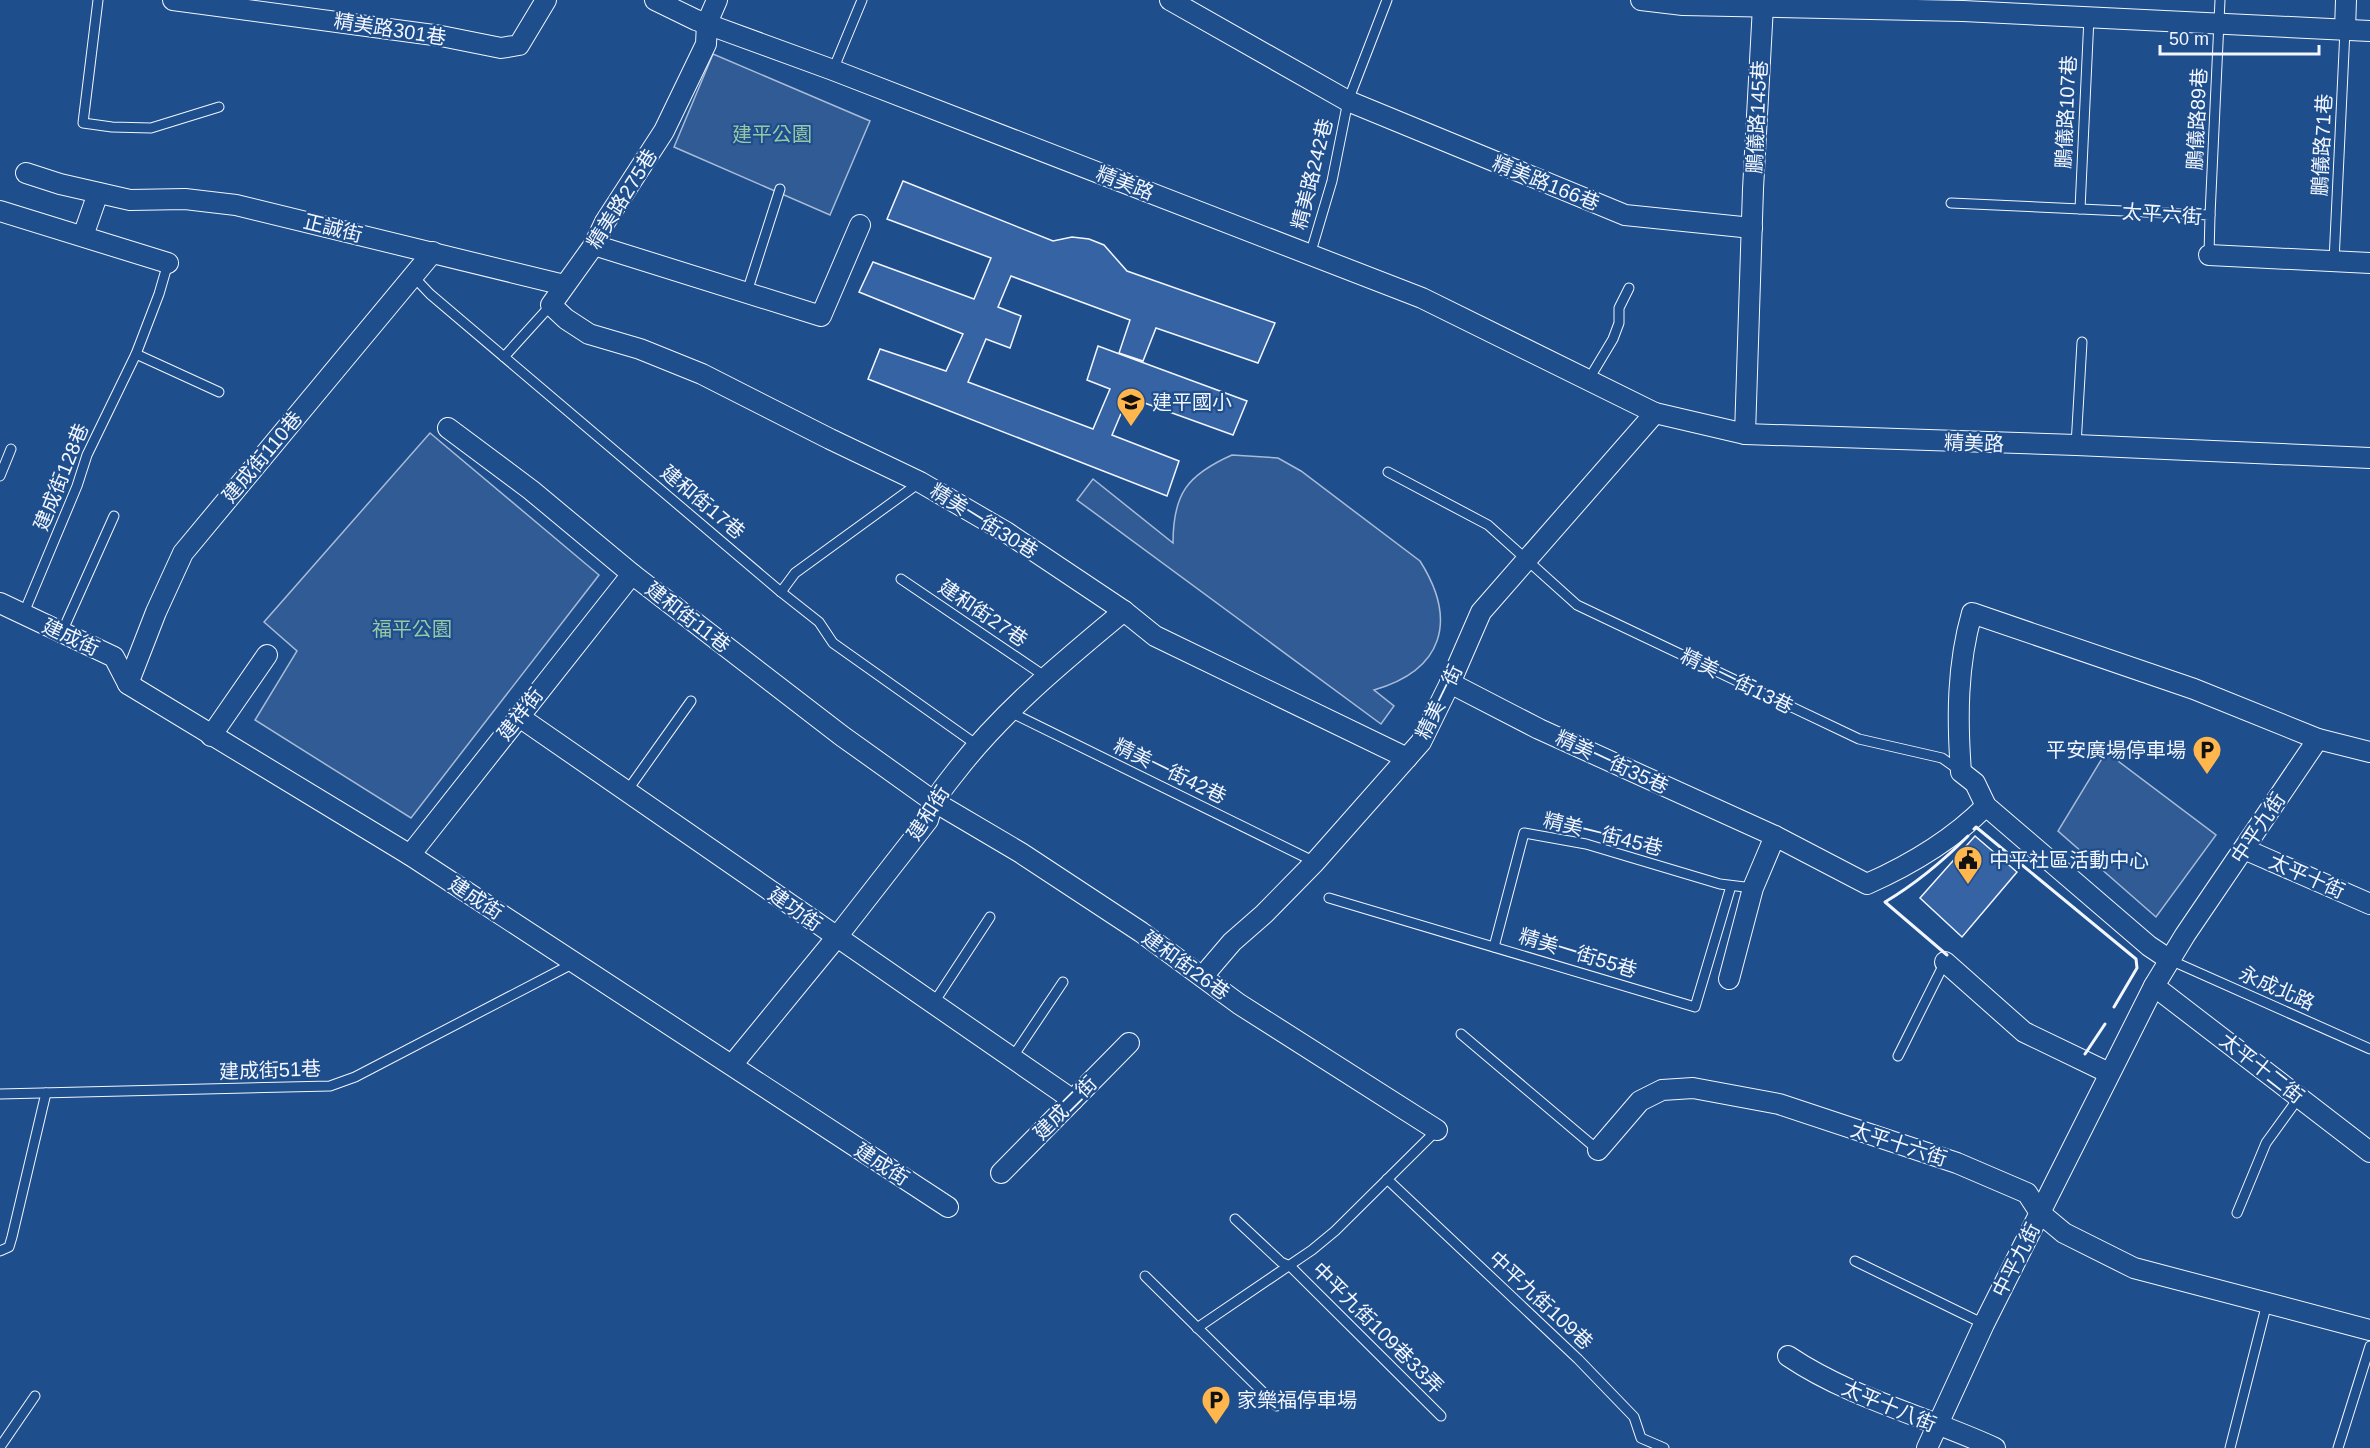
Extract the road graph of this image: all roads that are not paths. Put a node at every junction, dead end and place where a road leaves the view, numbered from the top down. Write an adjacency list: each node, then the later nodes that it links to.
1 (98, 0): 21 (lane)
2 (173, 0): 3 (street, 精美路301巷)
3 (546, 0)
4 (656, 0): 15 (street, 精美路)
5 (717, 0): 15 (street, 精美路275巷)
6 (862, 0): 19 (lane)
7 (1170, 0): 20 (street, 精美路166巷)
8 (1387, 0): 20 (lane, 精美路242巷)
9 (1641, 0): 13 (street)
10 (2220, 0): 16 (lane, 鵬儀路89巷)
11 (2346, 0): 17 (street)
12 (1963, 5): 13 (street); 14 (street)
13 (1763, 6): 30 (street, 鵬儀路145巷)
14 (2089, 17): 16 (street); 26 (lane, 鵬儀路107巷)
15 (707, 23): 19 (street, 精美路); 32 (street, 精美路275巷)
16 (2219, 24): 17 (street); 28 (lane, 鵬儀路89巷)
17 (2345, 30): 18 (street); 36 (lane, 鵬儀路71巷)
18 (2370, 31)
19 (833, 70): 34 (street, 精美路)
20 (1348, 101): 30 (street, 精美路166巷); 34 (lane, 精美路242巷)
21 (219, 107)
22 (26, 173): 24 (street, 正誠街)
23 (780, 189): 42 (lane)
24 (98, 193): 31 (street); 33 (street, 正誠街)
25 (1951, 203): 26 (lane, 太平六街)
26 (2080, 209): 28 (lane, 太平六街)
27 (0, 211): 31 (street)
28 (2210, 216): 35 (lane, 太平六街)
29 (860, 225): 42 (street)
30 (1752, 228): 51 (street)
31 (83, 236): 37 (street)
32 (594, 245): 40 (street, 精美路275巷); 42 (street)
33 (433, 252): 39 (street, 建成街110巷); 40 (street, 正誠街)
34 (1310, 255): 47 (street, 精美路)
35 (2209, 255): 36 (street, 太平六街)
36 (2334, 261): 38 (street, 太平六街)
37 (168, 263): 45 (lane, 建成街128巷)
38 (2370, 263)
39 (413, 276): 46 (lane, 建和街17巷); 70 (street, 建成街110巷)
40 (564, 285): 43 (street, 精美路275巷)
41 (1629, 288): 47 (lane)
42 (747, 292)
43 (551, 305): 46 (lane, 精美路275巷); 57 (street, 精美一街30巷)
44 (2082, 342): 52 (lane)
45 (136, 354): 48 (lane); 65 (lane, 建成街128巷)
46 (504, 357): 62 (lane, 建和街17巷)
47 (1589, 379): 49 (street, 精美路)
48 (219, 392)
49 (1655, 413): 51 (street, 精美路); 59 (street, 精美一街)
50 (448, 428): 60 (street, 建和街11巷)
51 (1745, 434): 52 (street, 精美路)
52 (2076, 445): 54 (street, 精美路)
53 (11, 449): 56 (lane)
54 (2370, 458)
55 (1388, 472): 59 (lane, 精美一街13巷)
56 (0, 476)
57 (920, 482): 62 (lane); 64 (street, 精美一街30巷)
58 (114, 516): 66 (lane)
59 (1526, 562): 69 (street, 精美一街); 79 (lane, 精美一街13巷)
60 (632, 574): 73 (street, 建祥街); 81 (street, 建和街11巷)
61 (901, 579): 68 (lane, 建和街27巷)
62 (781, 592): 76 (lane, 建和街17巷)
63 (0, 603): 65 (street, 建成街)
64 (1124, 611): 68 (street, 建和街); 78 (street, 精美一街30巷)
65 (23, 615): 66 (street, 建成街)
66 (62, 632): 70 (street, 建成街)
67 (267, 655): 74 (street)
68 (1046, 677): 72 (street, 建和街)
69 (1450, 683): 78 (street, 精美一街); 83 (street, 精美一街35巷)
70 (128, 684): 74 (street, 建成街)
71 (691, 701): 80 (lane)
72 (1010, 712): 76 (street, 建和街); 86 (lane, 精美一街42巷)
73 (518, 716): 80 (street, 建功街); 85 (street, 建祥街)
74 (211, 736): 85 (street, 建成街)
75 (2318, 739): 77 (street); 79 (street); 84 (street, 中平九街)
76 (977, 745): 81 (street, 建和街)
77 (2370, 752)
78 (1407, 758): 86 (street, 精美一街)
79 (1961, 772): 82 (street, 精美一街13巷)
80 (627, 791): 92 (street, 建功街)
81 (933, 801): 92 (street, 建和街); 97 (street, 建和街26巷)
82 (1986, 806): 83 (street, 精美一街35巷); 94 (street)
83 (1775, 836): 88 (street)
84 (2244, 849): 90 (street, 太平十街); 94 (street, 中平九街)
85 (410, 855): 96 (street, 建成街)
86 (1315, 862): 97 (street, 精美一街)
87 (1731, 886): 88 (lane, 精美一街45巷); 93 (lane, 精美一街45巷); 93 (lane, 精美一街55巷)
88 (1753, 888): 98 (street)
89 (1329, 898): 93 (lane, 精美一街55巷)
90 (2370, 904)
91 (990, 917): 101 (lane)
92 (836, 938): 101 (street, 建功街); 107 (street, 建和街)
93 (1494, 947)
94 (2170, 960): 100 (street, 中平九街); 104 (lane, 永成北路)
95 (1945, 962): 105 (lane); 108 (street)
96 (574, 963): 107 (street, 建成街); 109 (lane, 建成街51巷)
97 (1203, 976): 113 (street, 建和街26巷)
98 (1729, 978)
99 (1063, 982): 106 (lane)
100 (2154, 986): 108 (street, 中平九街); 111 (street, 太平十二街)
101 (933, 1004): 106 (street, 建功街)
102 (1461, 1034): 114 (lane, 太平十六街)
103 (1129, 1043): 112 (street, 建成二街)
104 (2370, 1049)
105 (1898, 1056)
106 (1012, 1058): 112 (street, 建功街)
107 (732, 1065): 118 (street, 建成街)
108 (2109, 1073): 119 (street, 中平九街)
109 (46, 1093): 110 (lane, 建成街51巷); 122 (lane)
110 (0, 1095)
111 (2300, 1096): 115 (street, 太平十二街); 120 (lane)
112 (1073, 1100): 116 (street, 建成二街)
113 (1437, 1130): 117 (lane)
114 (1598, 1150): 119 (street, 太平十六街)
115 (2370, 1152)
116 (1001, 1173)
117 (1387, 1179): 124 (lane); 137 (lane, 中平九街109巷)
118 (948, 1208)
119 (2040, 1213): 126 (street, 太平十六街); 127 (street, 中平九街)
120 (2237, 1213)
121 (1234, 1219): 124 (lane, 中平九街109巷33弄)
122 (0, 1251)
123 (1855, 1261): 127 (lane)
124 (1290, 1266): 128 (lane, 中平九街109巷33弄); 134 (lane, 中平九街109巷33弄)
125 (1145, 1276): 128 (lane)
126 (2267, 1303): 129 (street, 太平十六街); 140 (lane)
127 (1984, 1324): 135 (street, 中平九街)
128 (1197, 1328): 133 (lane)
129 (2370, 1330)
130 (2370, 1346): 141 (lane)
131 (1788, 1356): 135 (street, 太平十八街)
132 (35, 1396): 136 (lane)
133 (1278, 1406)
134 (1441, 1416)
135 (1937, 1426): 138 (street, 中平九街); 139 (street, 太平十八街)
136 (0, 1447)
137 (1664, 1448)
138 (1927, 1448)
139 (1995, 1448)
140 (2230, 1448)
141 (2338, 1448)

